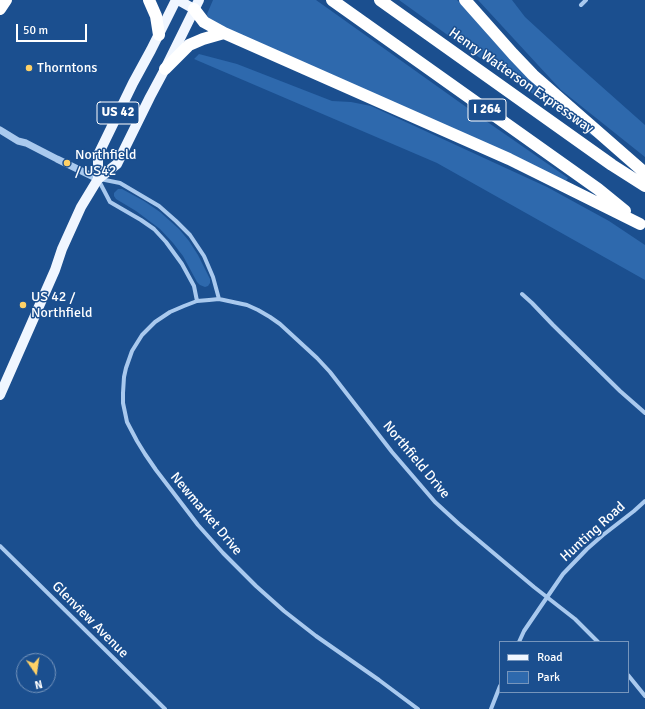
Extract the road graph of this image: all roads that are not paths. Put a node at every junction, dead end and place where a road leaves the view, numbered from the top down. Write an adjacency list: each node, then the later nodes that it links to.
1 (6, 0): 10 (highway)
2 (149, 0): 12 (highway)
3 (177, 0): 8 (main road); 12 (main road, US 42)
4 (332, 0): 18 (highway, I 264)
5 (380, 0): 17 (highway, Henry Watterson Expressway / I 264)
6 (465, 0): 15 (highway)
7 (586, 0): 9 (street)
8 (197, 4): 11 (highway); 13 (main road, US 42)
9 (581, 5)
10 (0, 9)
11 (224, 33): 13 (highway); 18 (highway)
12 (158, 35): 16 (main road, US 42)
13 (166, 69): 16 (main road, US 42)
14 (0, 130): 16 (street)
15 (645, 173)
16 (98, 179): 20 (street); 22 (street); 23 (main road, US 42)
17 (645, 186)
18 (642, 226)
19 (522, 294): 24 (street)
20 (219, 299): 21 (street, Northfield Drive); 27 (street, Northfield Drive)
21 (209, 300): 22 (street, Newmarket Drive)
22 (197, 301): 34 (street, Newmarket Drive)
23 (0, 395)
24 (645, 414)
25 (645, 501): 27 (street, Hunting Road)
26 (0, 546): 33 (street, Glenview Avenue)
27 (547, 597): 28 (street, Hunting Road); 29 (street, Northfield Drive)
28 (519, 641)
29 (597, 641)
30 (629, 676): 32 (street)
31 (499, 689): 35 (street)
32 (645, 696)
33 (165, 709)
34 (418, 709)
35 (491, 709)

